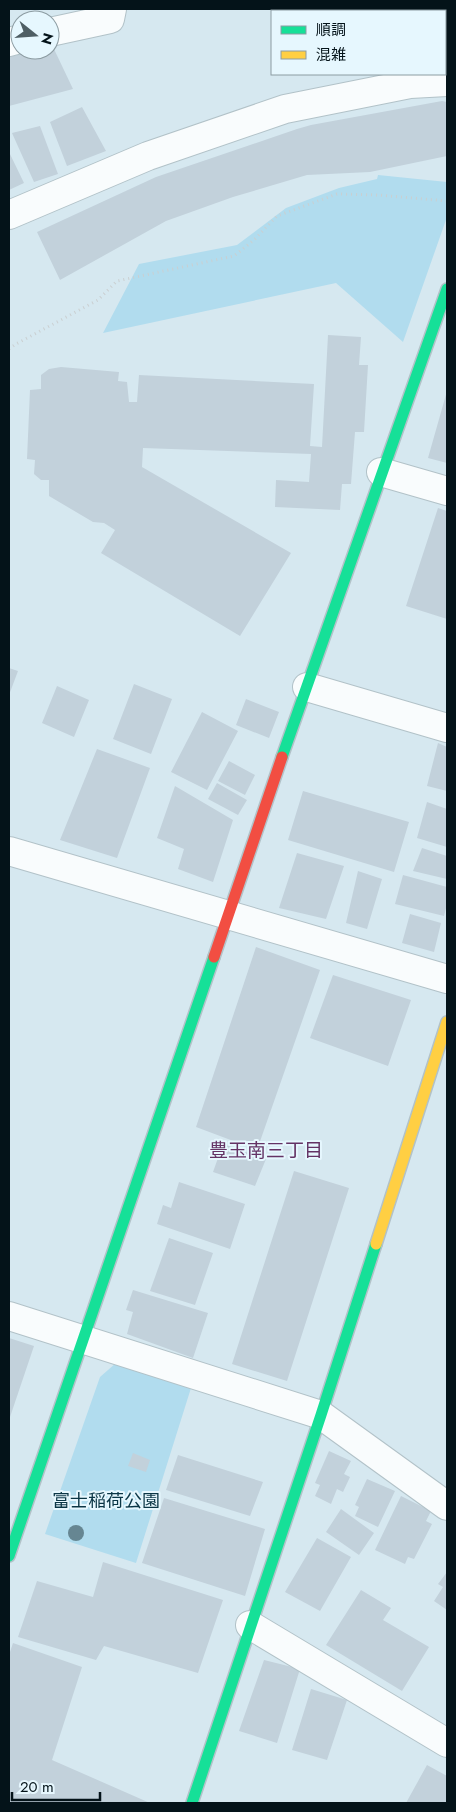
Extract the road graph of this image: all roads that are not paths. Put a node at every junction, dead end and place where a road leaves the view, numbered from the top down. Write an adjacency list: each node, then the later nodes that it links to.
1 (112, 9): 2 (street)
2 (60, 30)
3 (447, 82): 4 (street)
4 (9, 215)
5 (447, 289): 6 (street)
6 (381, 472): 7 (street); 8 (street)
7 (447, 492)
8 (307, 687): 9 (street); 11 (street)
9 (447, 728)
10 (9, 851): 11 (street)
11 (228, 914): 12 (street); 15 (street)
12 (447, 979)
13 (447, 1022): 16 (street)
14 (9, 1316): 15 (street)
15 (84, 1340): 16 (street); 18 (street)
16 (320, 1415): 17 (street); 19 (street)
17 (447, 1506)
18 (9, 1556)
19 (250, 1625): 20 (street); 21 (street)
20 (447, 1743)
21 (192, 1803)

